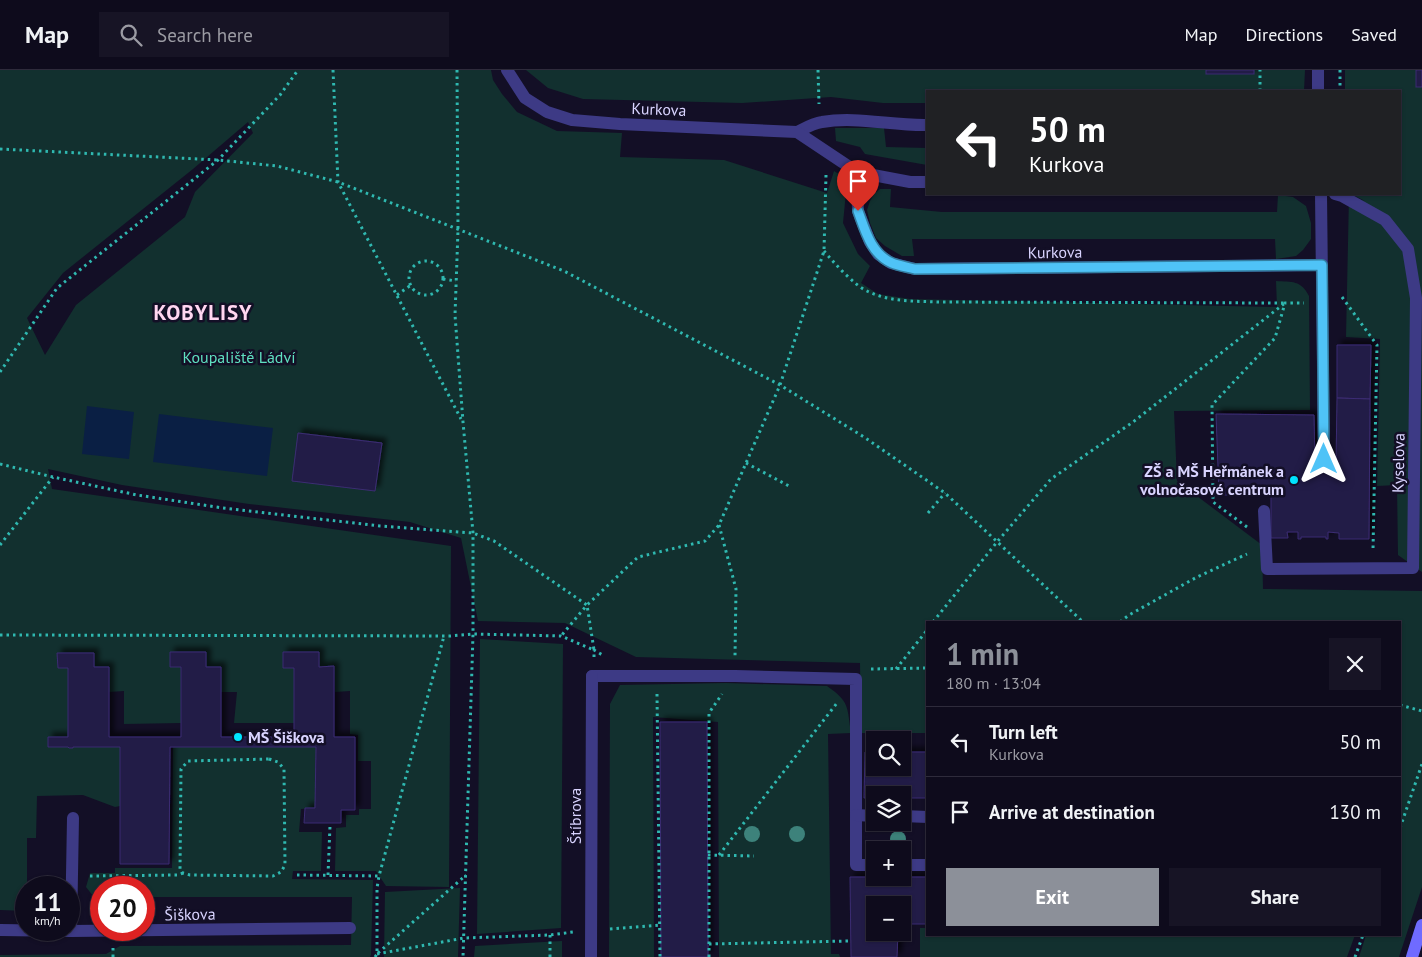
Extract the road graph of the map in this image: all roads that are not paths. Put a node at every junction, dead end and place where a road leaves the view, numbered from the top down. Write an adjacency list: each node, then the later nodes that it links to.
1 (507, 70): 5 (street, Kurkova)
2 (1318, 70): 3 (street)
3 (1318, 90)
4 (926, 125): 5 (street, Kurkova)
5 (797, 132): 6 (street)
6 (858, 172): 7 (street); 10 (street, Kurkova)
7 (926, 182)
8 (1321, 195): 10 (street)
9 (1338, 195): 12 (street, Kyselova)
10 (1322, 265): 11 (street)
11 (1324, 459)
12 (1264, 511)
13 (856, 815): 14 (street); 18 (street); 27 (street, Štíbrova)
14 (866, 816)
15 (911, 816): 16 (street)
16 (926, 817)
17 (73, 818): 21 (street)
18 (866, 865)
19 (911, 865): 20 (street)
20 (926, 866)
21 (72, 876)
22 (1422, 925): 28 (main road)
23 (350, 928): 26 (street, Šiškova)
24 (0, 930): 25 (street, Šiškova)
25 (15, 930)
26 (80, 932)
27 (591, 957)
28 (1412, 957)

